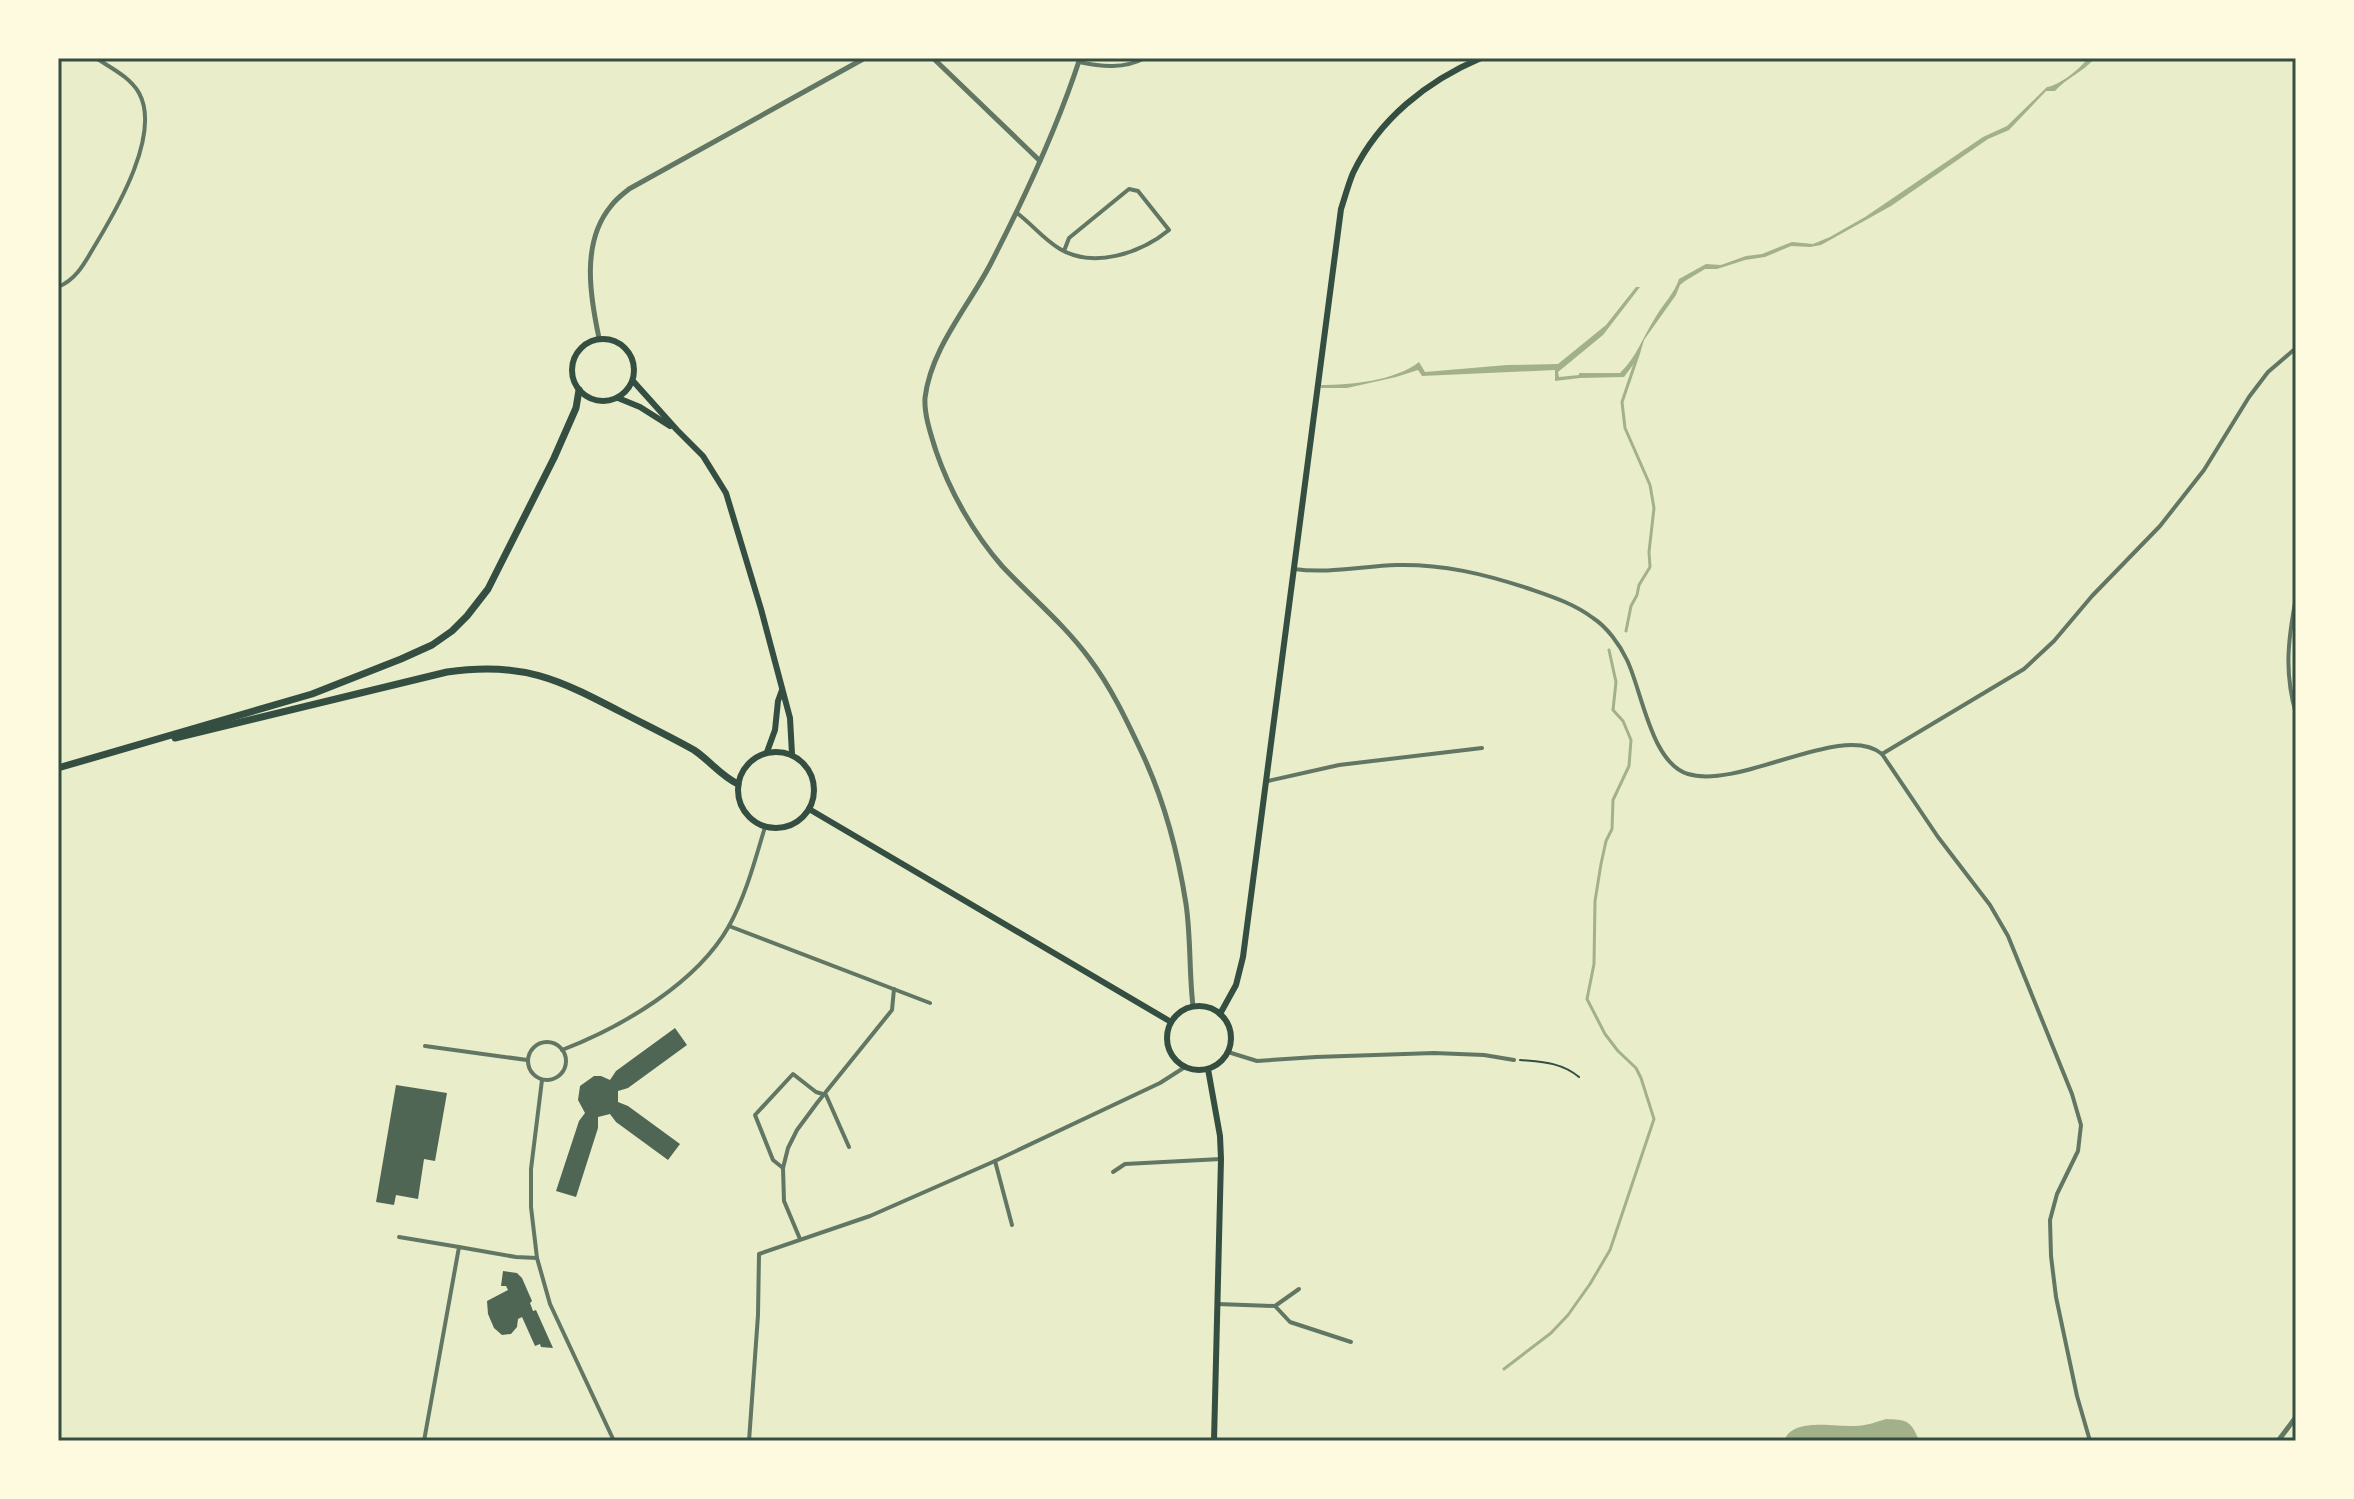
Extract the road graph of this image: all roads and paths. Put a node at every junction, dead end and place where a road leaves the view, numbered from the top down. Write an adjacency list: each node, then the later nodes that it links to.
1 (96, 58): 10 (street)
2 (865, 58): 11 (street)
3 (933, 58): 7 (street)
4 (1145, 58): 6 (street)
5 (1481, 58): 17 (main road)
6 (1079, 60): 7 (street)
7 (1040, 161): 8 (street)
8 (1017, 213): 9 (street); 34 (street)
9 (1064, 251): 9 (street)
10 (58, 287)
11 (599, 338): 13 (main road); 14 (main road)
12 (2296, 348): 25 (street)
13 (633, 381): 15 (main road); 16 (main road)
14 (579, 390): 15 (main road); 21 (highway)
15 (618, 398): 16 (main road)
16 (677, 430): 19 (main road)
17 (1294, 569): 25 (street); 27 (main road)
18 (2296, 597): 20 (street)
19 (782, 690): 23 (main road); 24 (main road)
20 (2296, 714)
21 (134, 747): 26 (highway); 28 (highway)
22 (1482, 748): 27 (street)
23 (767, 753): 24 (main road); 28 (main road)
24 (792, 754): 29 (main road)
25 (1882, 754): 66 (street)
26 (58, 768)
27 (1265, 782): 35 (main road)
28 (738, 784): 30 (main road)
29 (809, 809): 30 (main road); 36 (main road)
30 (765, 827): 31 (street)
31 (729, 926): 32 (street); 38 (street)
32 (894, 989): 33 (street); 46 (street)
33 (930, 1003)
34 (1193, 1006): 35 (main road); 36 (main road)
35 (1220, 1014): 39 (main road)
36 (1171, 1022): 42 (main road)
37 (425, 1046): 40 (street)
38 (562, 1050): 40 (street); 45 (street)
39 (1228, 1052): 41 (street); 43 (main road)
40 (527, 1060): 45 (street)
41 (1514, 1060): 44 (path)
42 (1185, 1067): 43 (main road); 49 (street)
43 (1208, 1069): 48 (main road)
44 (1579, 1077)
45 (542, 1080): 56 (street)
46 (826, 1095): 47 (street); 50 (street); 50 (street)
47 (849, 1147)
48 (1221, 1159): 51 (street); 58 (main road)
49 (995, 1161): 52 (street); 54 (street)
50 (783, 1168): 54 (street)
51 (1113, 1172)
52 (1012, 1225)
53 (399, 1237): 55 (street)
54 (800, 1239): 64 (street)
55 (459, 1247): 56 (street); 62 (street)
56 (537, 1258): 63 (street)
57 (1299, 1289): 59 (street)
58 (1217, 1304): 59 (street); 65 (main road)
59 (1275, 1306): 60 (street)
60 (1351, 1342)
61 (2296, 1417): 67 (street)
62 (424, 1441)
63 (614, 1441)
64 (749, 1441)
65 (1214, 1441)
66 (2090, 1441)
67 (2278, 1441)

